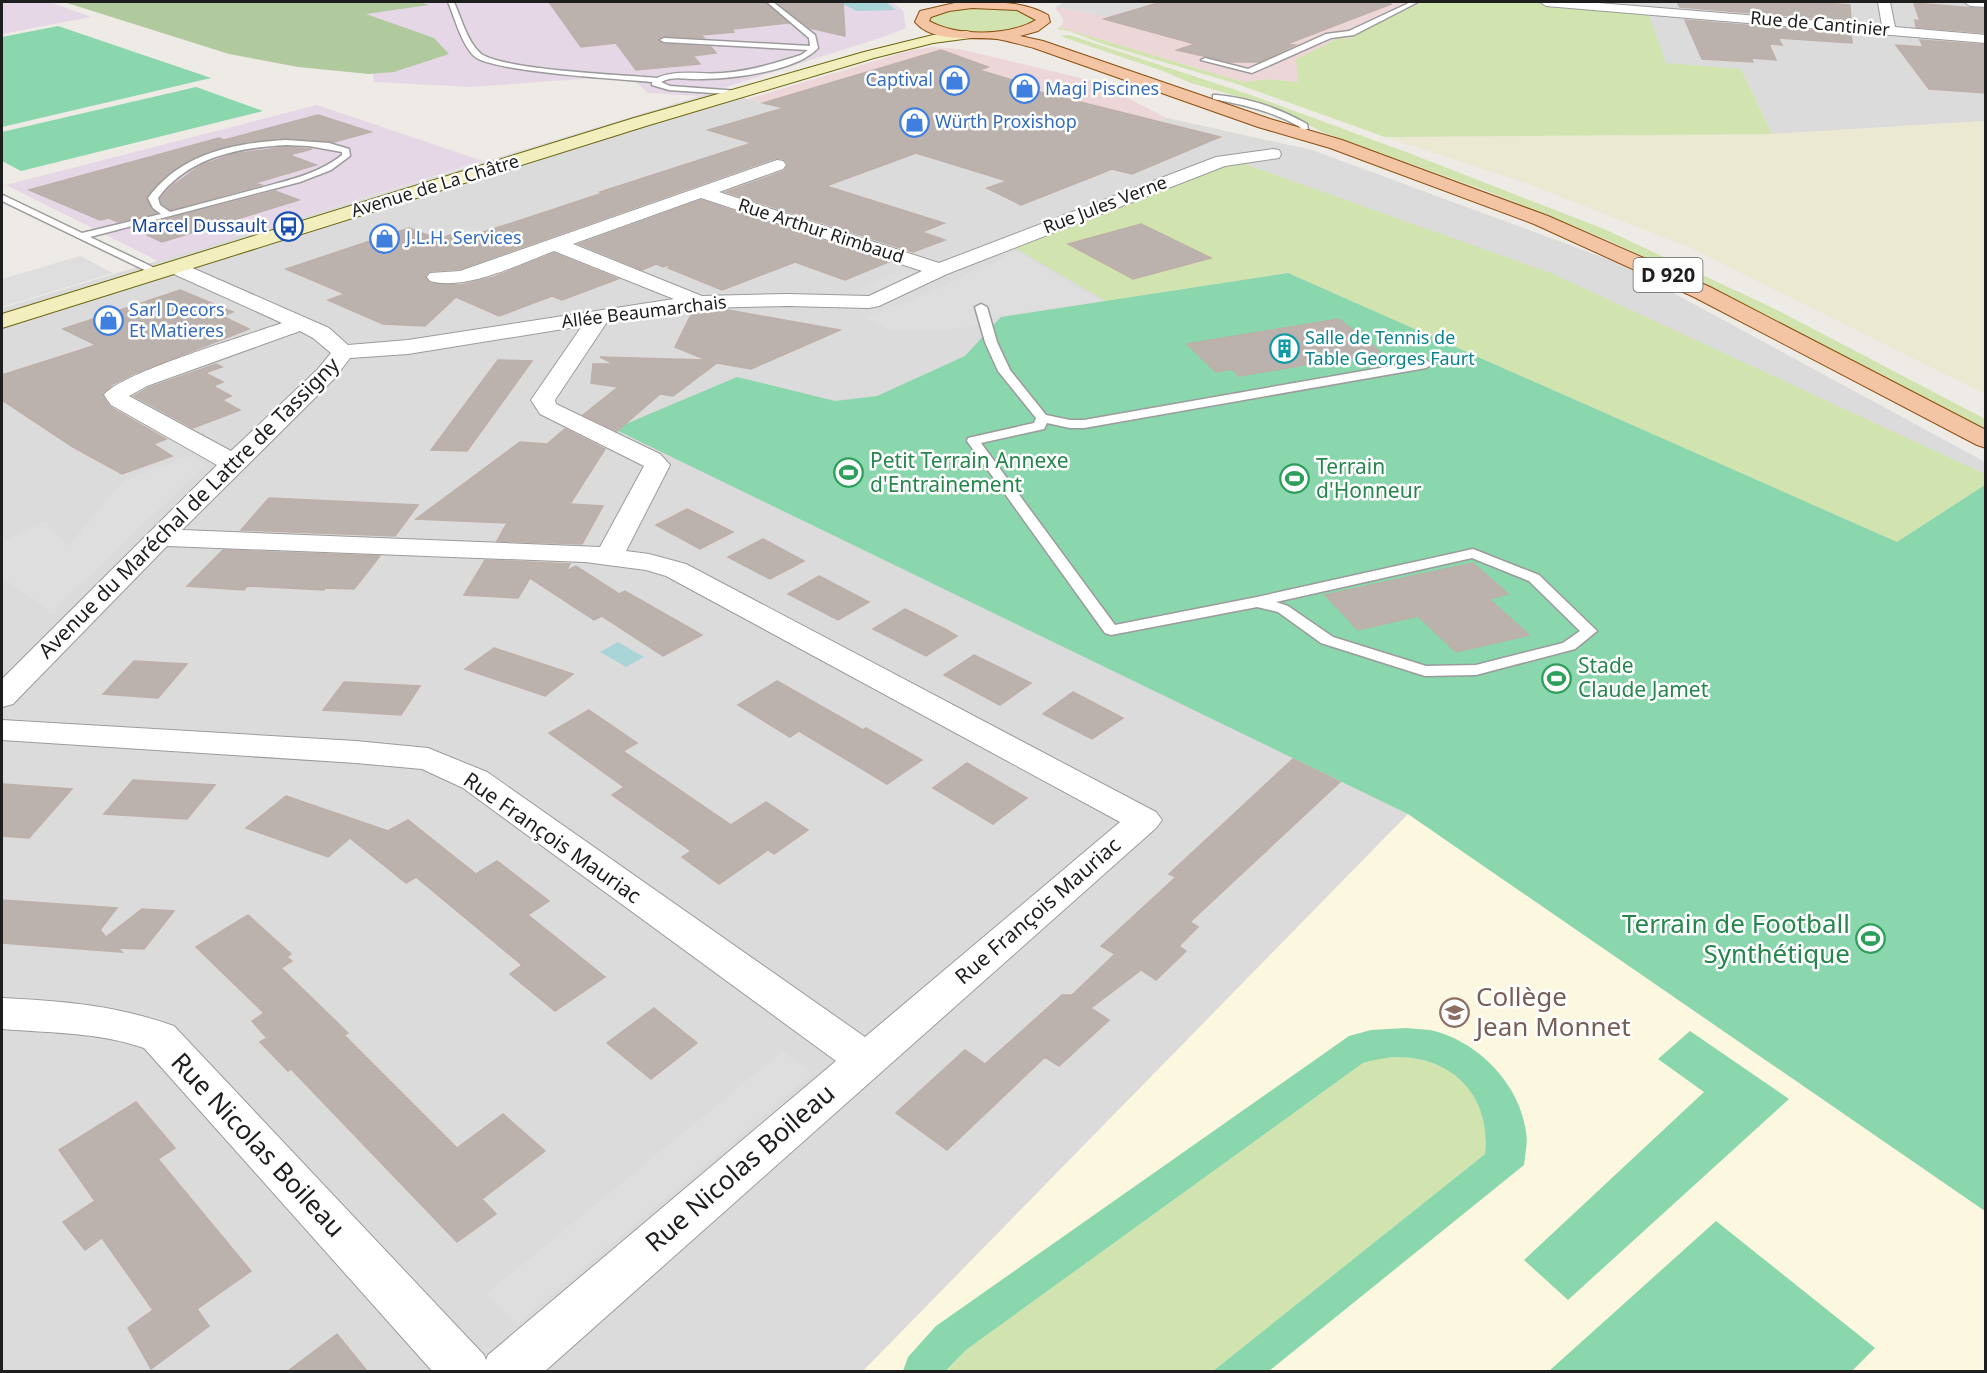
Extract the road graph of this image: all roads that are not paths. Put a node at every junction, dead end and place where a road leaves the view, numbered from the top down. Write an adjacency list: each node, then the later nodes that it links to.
1 (451, 2): 25 (lane)
2 (770, 2): 22 (lane)
3 (916, 2): 14 (main road)
4 (956, 2): 11 (main road)
5 (1018, 2): 13 (main road)
6 (1415, 2): 24 (lane)
7 (1546, 2): 12 (street, Rue de Cantinier)
8 (1884, 2): 17 (street)
9 (1970, 2): 10 (street)
10 (1986, 3)
11 (972, 4): 13 (main road); 14 (main road)
12 (1597, 4): 17 (street, Rue de Cantinier)
13 (999, 5): 16 (main road)
14 (932, 11): 15 (main road)
15 (927, 26): 18 (main road); 23 (main road, Avenue de La Châtre)
16 (1034, 28): 19 (main road); 27 (main road, D 920)
17 (1889, 30): 20 (street, Rue de Cantinier)
18 (966, 34): 19 (main road); 23 (main road, Avenue de La Châtre)
19 (996, 34): 27 (main road, D 920)
20 (1986, 39)
21 (664, 40): 22 (lane)
22 (814, 48): 25 (lane)
23 (869, 55): 26 (main road, Avenue de La Châtre)
24 (1205, 60)
25 (657, 80): 26 (lane)
26 (739, 93): 35 (main road, Avenue de La Châtre)
27 (1336, 144): 46 (main road, D 920)
28 (1273, 154): 36 (street, Rue Jules Verne)
29 (777, 165): 30 (street, Rue Arthur Rimbaud)
30 (701, 192): 34 (street, Rue Arthur Rimbaud); 36 (street, Rue Arthur Rimbaud)
31 (2, 198): 33 (lane)
32 (168, 215): 32 (lane); 33 (lane)
33 (82, 236): 35 (lane)
34 (555, 244): 37 (street, Rue Arthur Rimbaud); 38 (street)
35 (165, 270): 41 (main road, Avenue de La Châtre); 42 (street, Avenue du Maréchal de Lattre de Tassigny)
36 (940, 270): 38 (street, Allée Beaumarchais)
37 (437, 277)
38 (700, 302): 40 (street, Allée Beaumarchais)
39 (981, 307): 45 (lane)
40 (598, 317): 43 (street, Allée Beaumarchais); 49 (street)
41 (2, 321)
42 (300, 324): 43 (street, Avenue du Maréchal de Lattre de Tassigny); 47 (street)
43 (343, 352): 47 (street, Avenue du Maréchal de Lattre de Tassigny)
44 (1426, 364): 45 (lane)
45 (1042, 417): 50 (lane)
46 (1986, 440)
47 (233, 464): 48 (street, Avenue du Maréchal de Lattre de Tassigny)
48 (160, 537): 49 (street, Rue François Mauriac); 51 (street, Avenue du Maréchal de Lattre de Tassigny)
49 (609, 556): 54 (street, Rue François Mauriac)
50 (1257, 602): 50 (lane)
51 (2, 697)
52 (2, 730): 54 (street, Rue François Mauriac)
53 (2, 1014): 55 (street, Rue Nicolas Boileau)
54 (866, 1060): 56 (street, Rue Nicolas Boileau)
55 (466, 1371)
56 (506, 1371)

